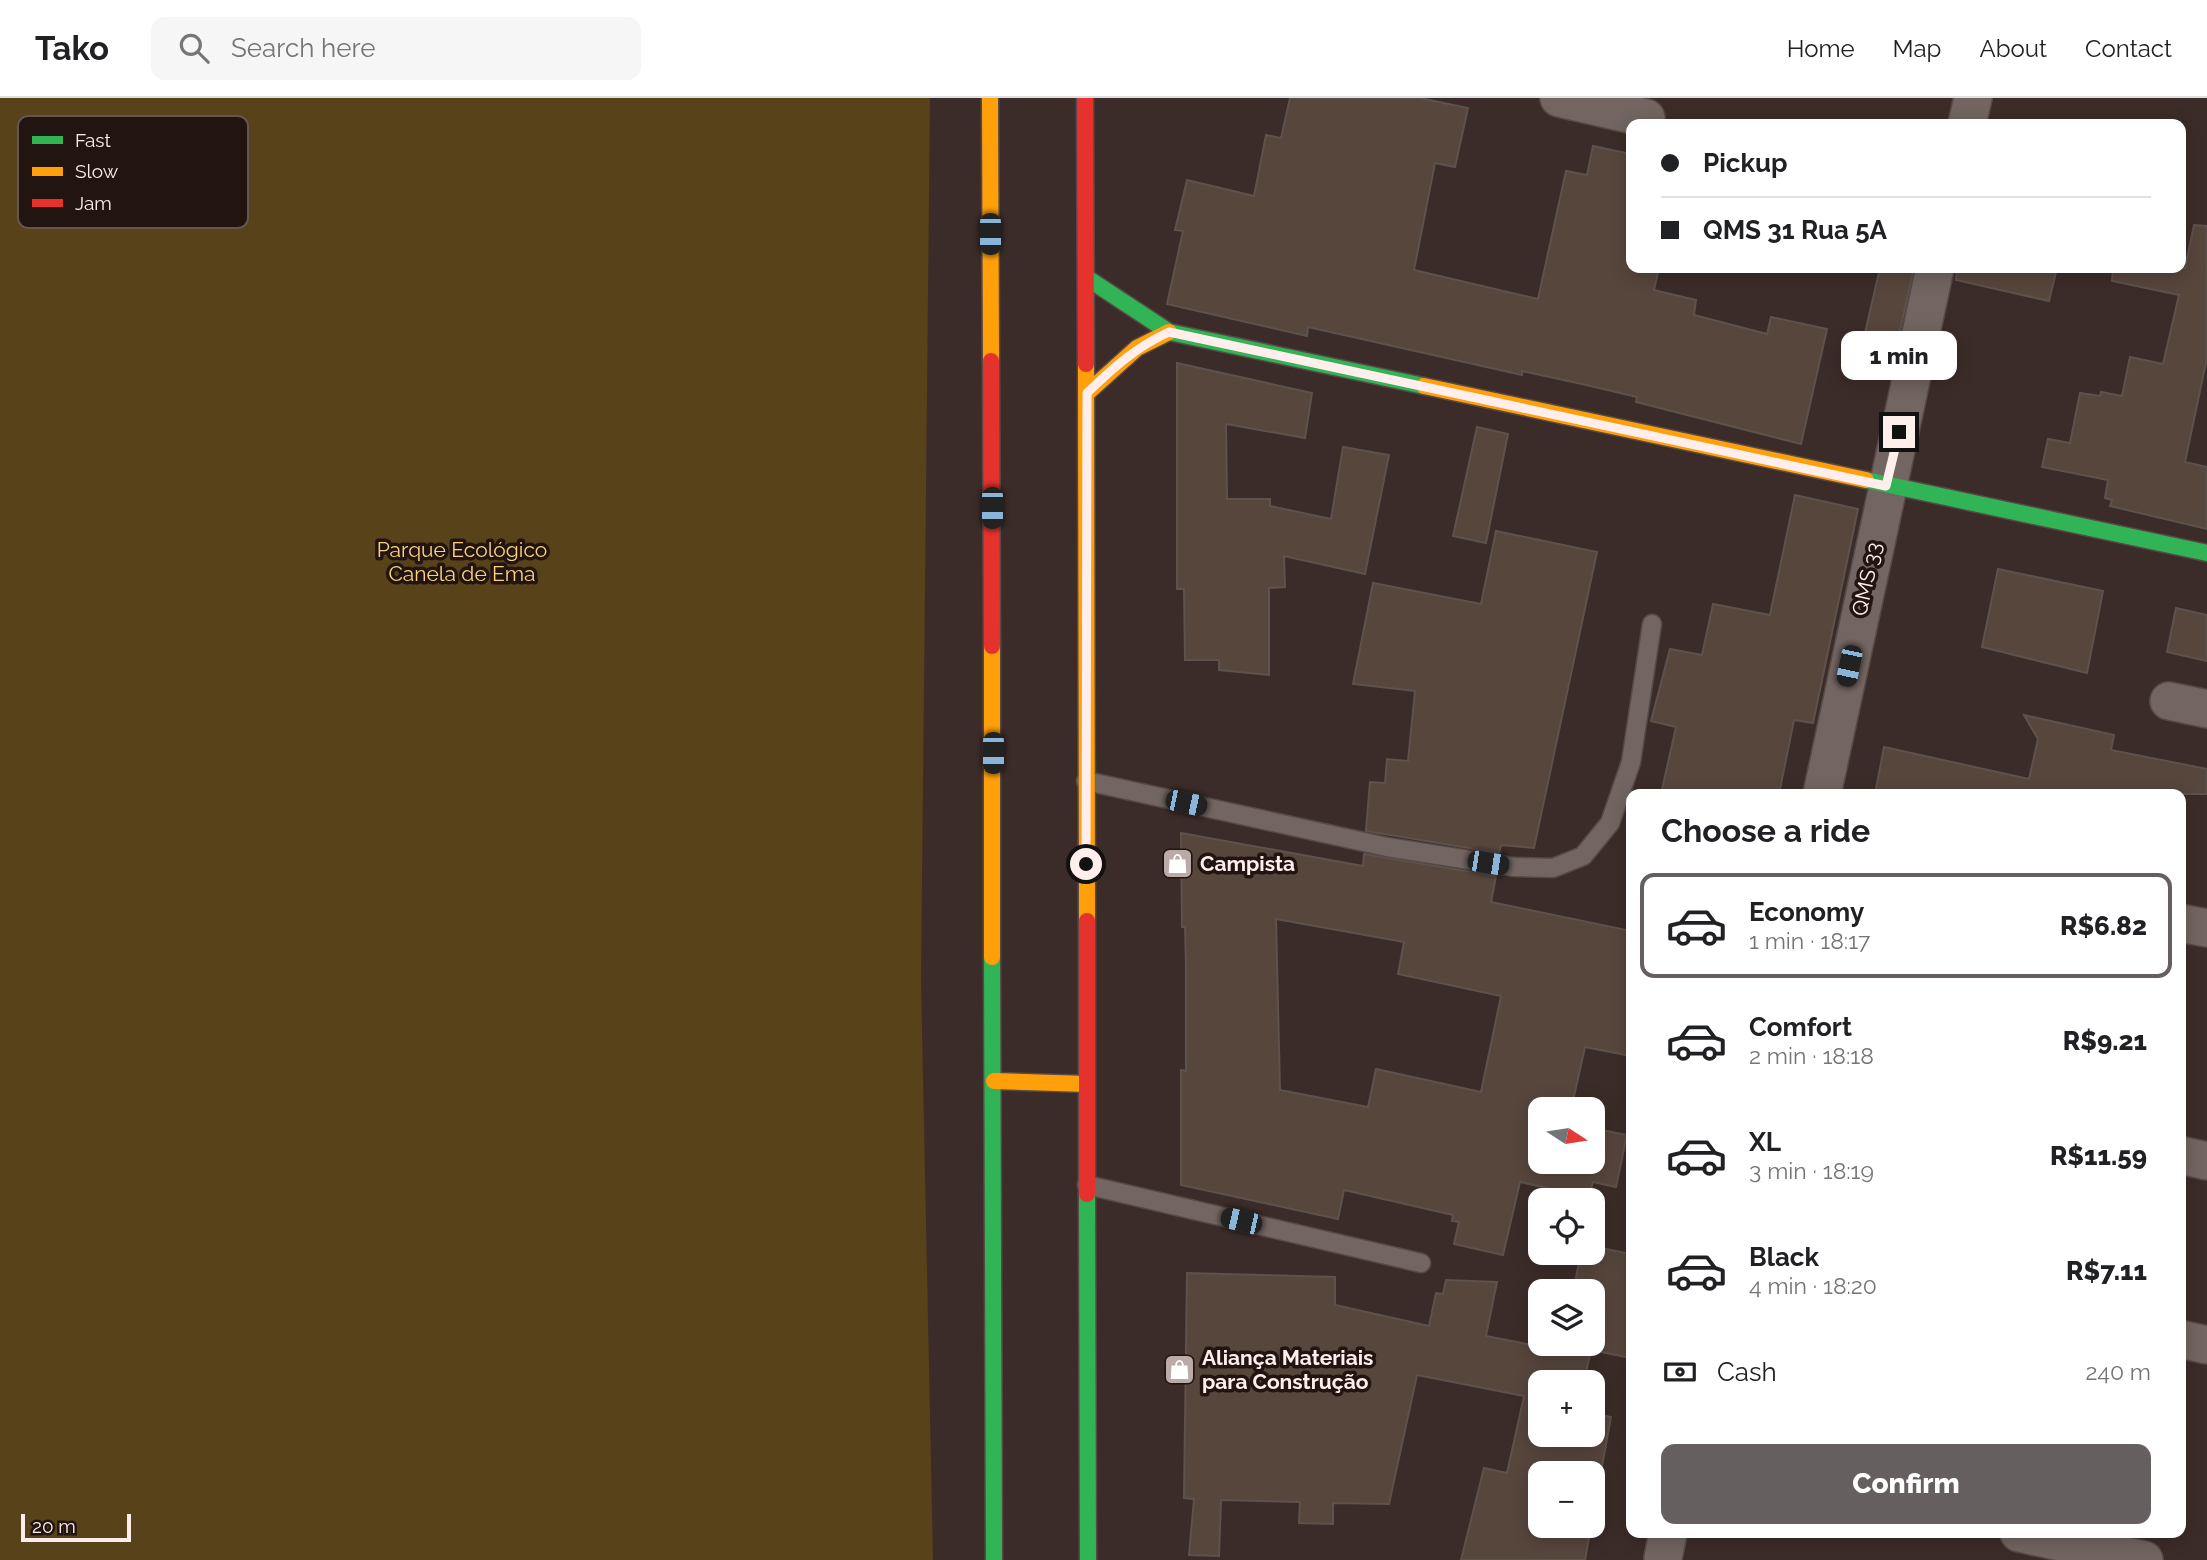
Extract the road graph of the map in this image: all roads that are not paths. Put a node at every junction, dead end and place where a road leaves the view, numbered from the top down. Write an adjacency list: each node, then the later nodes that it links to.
1 (990, 98): 20 (main road)
2 (1085, 98): 8 (main road)
3 (1559, 98): 5 (street)
4 (1973, 98): 6 (street)
5 (1646, 118)
6 (1968, 119)
7 (1934, 273): 11 (street, QMS 33)
8 (1087, 278): 9 (main road); 10 (main road)
9 (1169, 332): 10 (main road); 11 (main road)
10 (1087, 393): 16 (main road)
11 (1886, 486): 12 (main road); 17 (street, QMS 33)
12 (2207, 553)
13 (1652, 624): 16 (lane)
14 (2169, 701): 15 (street)
15 (2207, 709)
16 (1086, 781): 21 (main road)
17 (1823, 789)
18 (2186, 924): 19 (street)
19 (2207, 929)
20 (994, 1081): 21 (main road); 29 (main road)
21 (1087, 1084): 24 (main road)
22 (2186, 1156): 23 (street)
23 (2207, 1161)
24 (1087, 1185): 25 (lane); 30 (main road)
25 (1421, 1264)
26 (2186, 1340): 27 (street)
27 (2207, 1345)
28 (2042, 1538): 31 (street)
29 (994, 1560)
30 (1088, 1560)
31 (2144, 1560)

